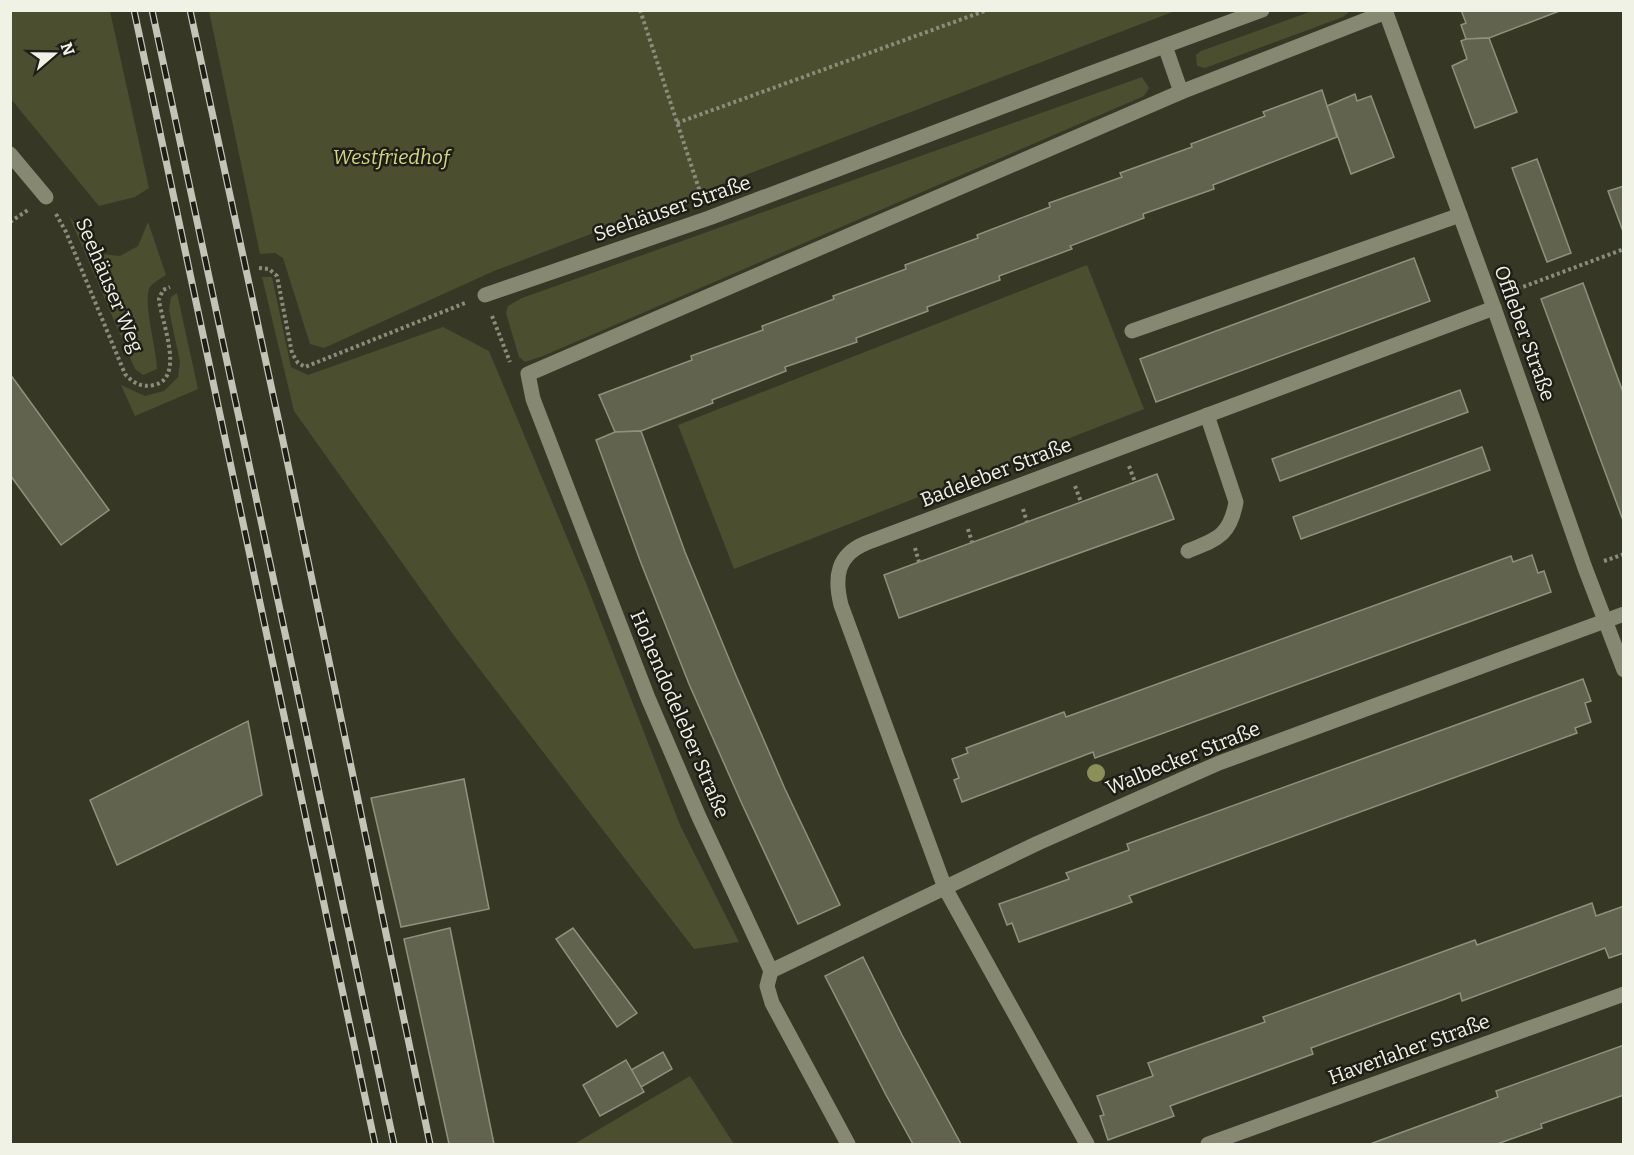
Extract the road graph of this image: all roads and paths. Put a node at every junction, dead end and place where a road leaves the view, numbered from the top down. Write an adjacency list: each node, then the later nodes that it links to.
1 (640, 10): 7 (path)
2 (987, 10): 7 (path)
3 (1262, 10): 5 (street, Seehäuser Straße)
4 (1385, 11): 6 (street); 10 (street, Offleber Straße)
5 (1165, 46): 6 (street); 11 (street, Seehäuser Straße)
6 (1181, 92): 18 (street)
7 (677, 123): 11 (path)
8 (10, 154): 9 (street)
9 (46, 196): 14 (path, Seehäuser Weg)
10 (1460, 215): 16 (street, Offleber Straße); 17 (street)
11 (709, 218): 15 (street, Seehäuser Straße)
12 (1623, 249): 16 (path)
13 (259, 268): 15 (path)
14 (170, 287)
15 (484, 295): 18 (path)
16 (1493, 303): 19 (street, Badeleber Straße); 22 (street, Offleber Straße)
17 (1132, 331)
18 (528, 374): 25 (street, Hohendodeleber Straße)
19 (1207, 415): 20 (street); 24 (street, Badeleber Straße)
20 (1188, 551)
21 (1623, 614): 22 (street, Walbecker Straße)
22 (1606, 621): 23 (street, Offleber Straße); 24 (street, Walbecker Straße)
23 (1623, 670)
24 (945, 888): 25 (street, Walbecker Straße); 28 (street)
25 (771, 970): 27 (street, Hohendodeleber Straße)
26 (1623, 994): 29 (street, Haverlaher Straße)
27 (848, 1144)
28 (1087, 1144)
29 (1208, 1144)

